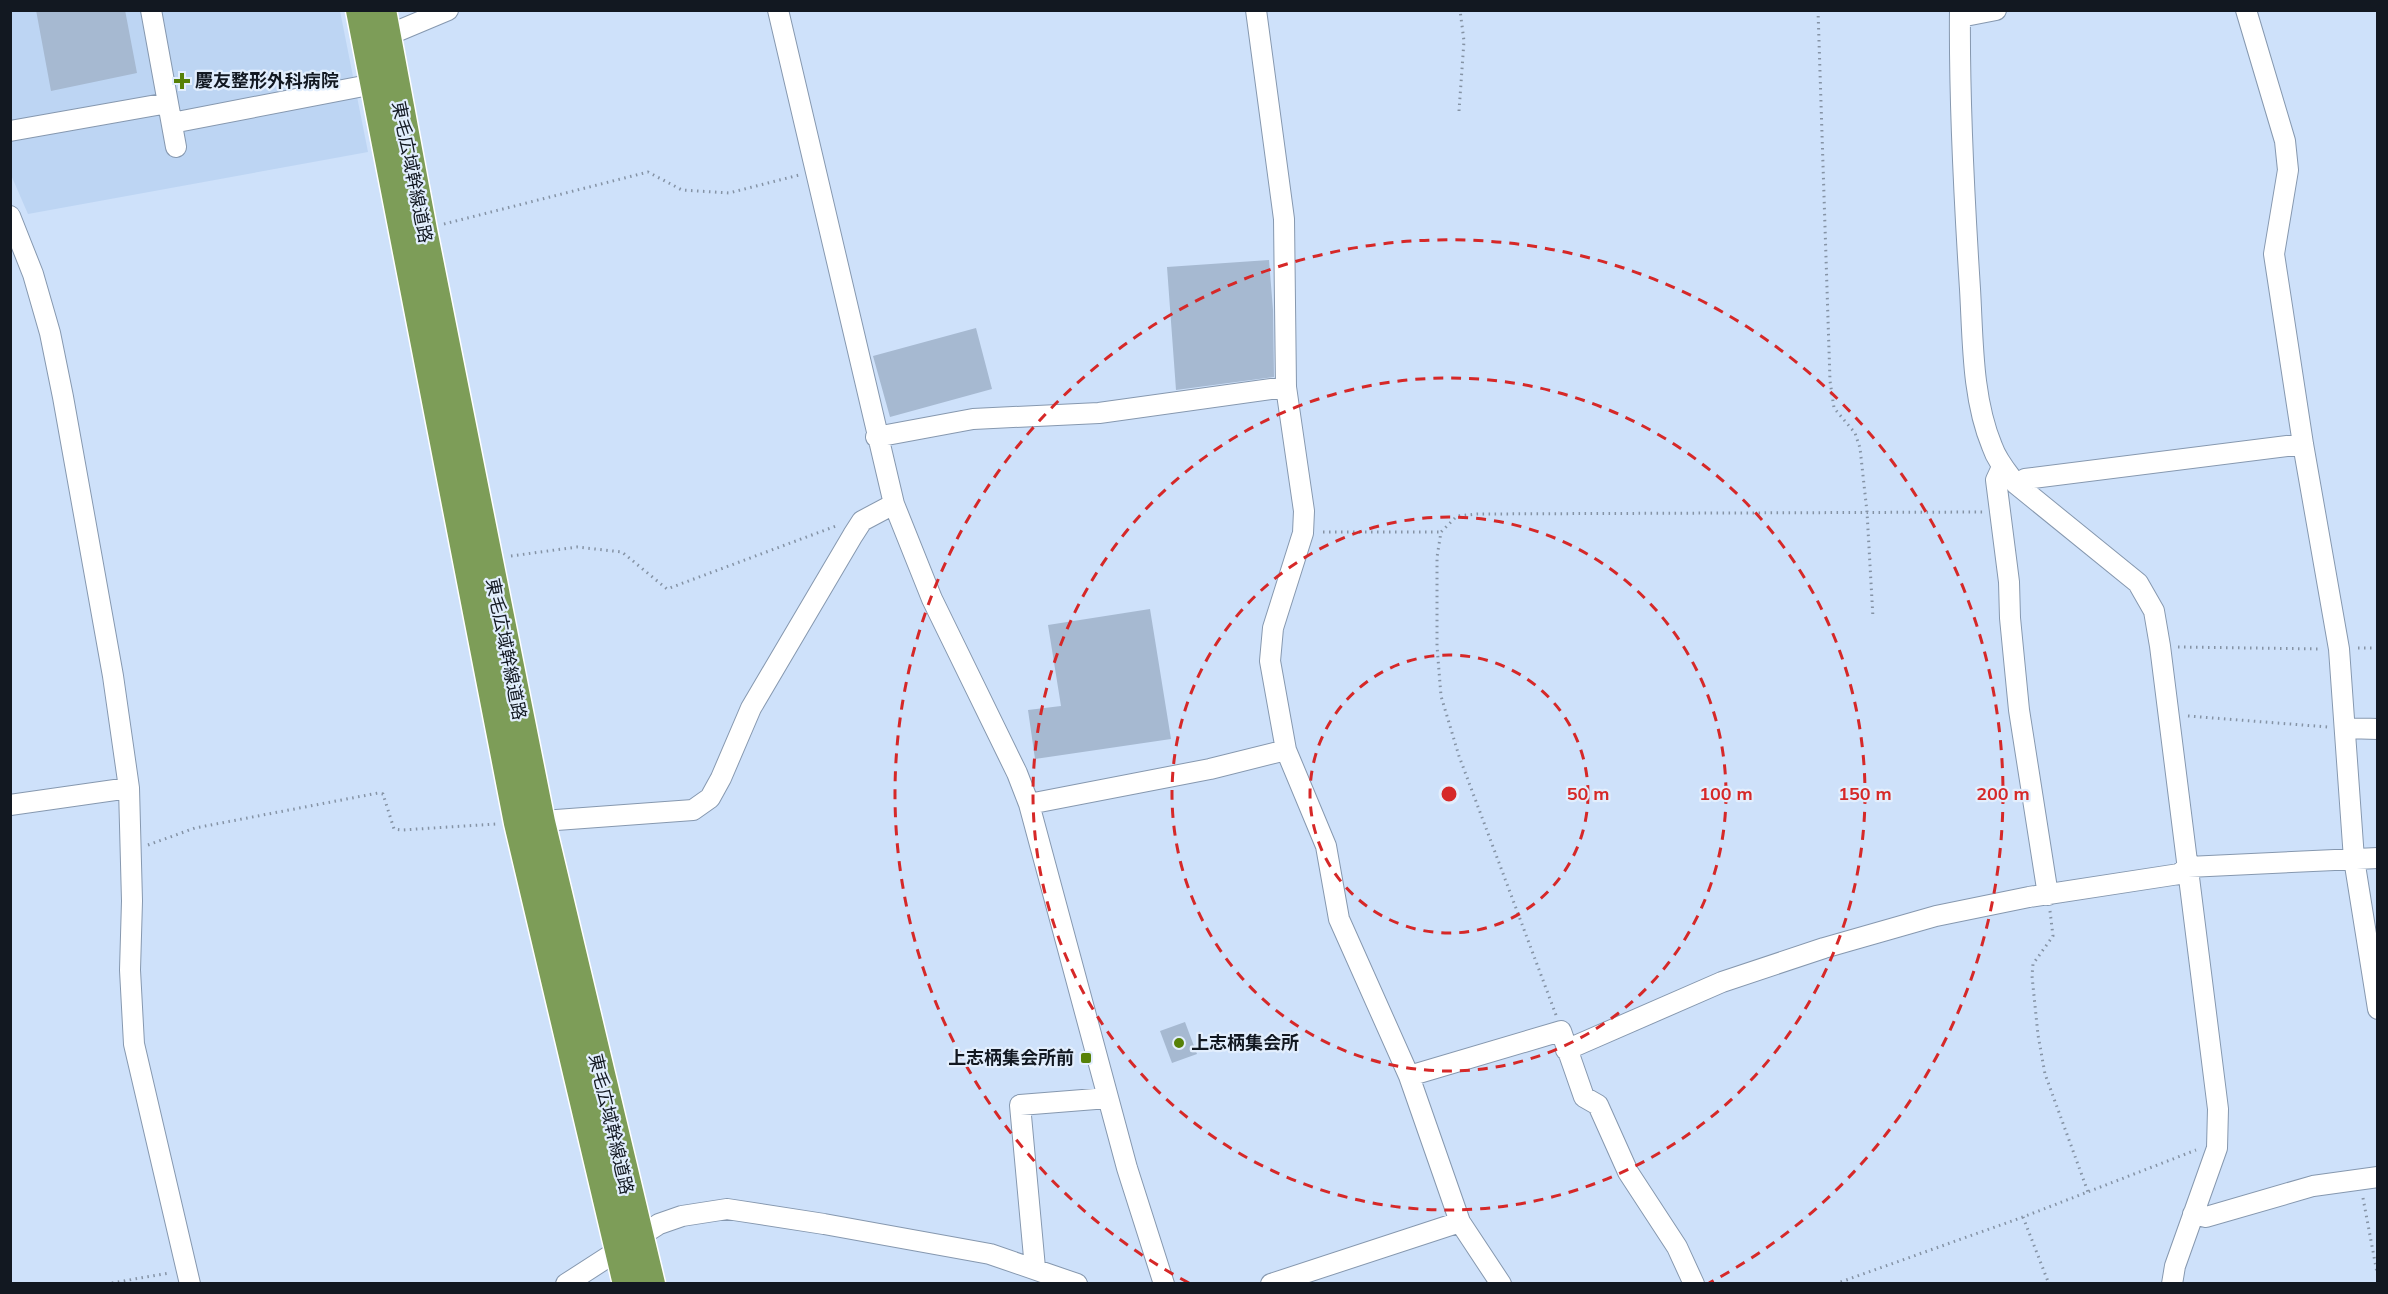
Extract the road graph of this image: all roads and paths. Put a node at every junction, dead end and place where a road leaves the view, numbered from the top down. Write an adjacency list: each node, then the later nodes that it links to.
1 (151, 10): 13 (street)
2 (360, 10): 12 (highway, 東毛広域幹線道路)
3 (448, 10): 11 (street)
4 (777, 10): 18 (street)
5 (1256, 10): 21 (street)
6 (1460, 10): 14 (path)
7 (1818, 10): 27 (path)
8 (1996, 10): 10 (street)
9 (2246, 10): 23 (street)
10 (1960, 14): 24 (street)
11 (384, 23): 20 (highway, 東毛広域幹線道路)
12 (374, 84): 15 (street); 44 (highway, 東毛広域幹線道路)
13 (168, 103): 15 (street); 16 (street)
14 (1459, 111)
15 (172, 123): 17 (street)
16 (10, 131)
17 (176, 147)
18 (815, 171): 20 (path); 22 (street)
19 (10, 216): 41 (street)
20 (423, 230): 32 (highway, 東毛広域幹線道路)
21 (1286, 387): 22 (street); 31 (street)
22 (876, 437): 26 (street)
23 (2303, 444): 25 (street); 36 (street)
24 (2002, 467): 25 (street); 28 (street)
25 (2016, 484): 34 (street)
26 (894, 504): 29 (street); 42 (street)
27 (1867, 512): 28 (path); 30 (path); 33 (path)
28 (2000, 512): 49 (street)
29 (862, 521): 32 (path); 44 (street)
30 (1441, 532): 31 (path); 51 (path)
31 (1303, 533): 40 (street)
32 (488, 560): 44 (highway, 東毛広域幹線道路)
33 (1874, 618)
34 (2160, 646): 36 (path); 37 (street)
35 (2378, 648): 36 (path)
36 (2339, 649): 38 (street)
37 (2170, 716): 38 (path); 48 (street)
38 (2344, 728): 39 (street); 47 (street)
39 (2378, 729)
40 (1286, 750): 42 (street); 53 (street)
41 (129, 788): 43 (street); 45 (street)
42 (1029, 804): 54 (street)
43 (10, 805)
44 (529, 822): 45 (path); 61 (highway, 東毛広域幹線道路)
45 (130, 851): 63 (street)
46 (2378, 858): 47 (street)
47 (2354, 859): 48 (street); 50 (street)
48 (2188, 867): 49 (street); 55 (street)
49 (2048, 895): 52 (street); 57 (path)
50 (2378, 1009)
51 (1561, 1031): 52 (street); 53 (street)
52 (1566, 1050): 73 (street)
53 (1409, 1076): 60 (street)
54 (1108, 1098): 62 (street); 70 (street)
55 (2218, 1142): 57 (path); 58 (street)
56 (2368, 1178): 58 (street); 64 (path)
57 (2088, 1192): 59 (path)
58 (2193, 1214): 76 (street)
59 (2023, 1217): 74 (path); 75 (path)
60 (1460, 1222): 71 (street); 72 (street)
61 (628, 1243): 62 (street); 66 (street); 67 (highway, 東毛広域幹線道路); 68 (highway, 東毛広域幹線道路)
62 (1035, 1268): 69 (street)
63 (189, 1277): 65 (path)
64 (2378, 1278)
65 (106, 1284)
66 (566, 1284)
67 (627, 1284)
68 (651, 1284)
69 (1077, 1284)
70 (1164, 1284)
71 (1271, 1284)
72 (1501, 1284)
73 (1694, 1284)
74 (1835, 1284)
75 (2049, 1284)
76 (2172, 1284)

